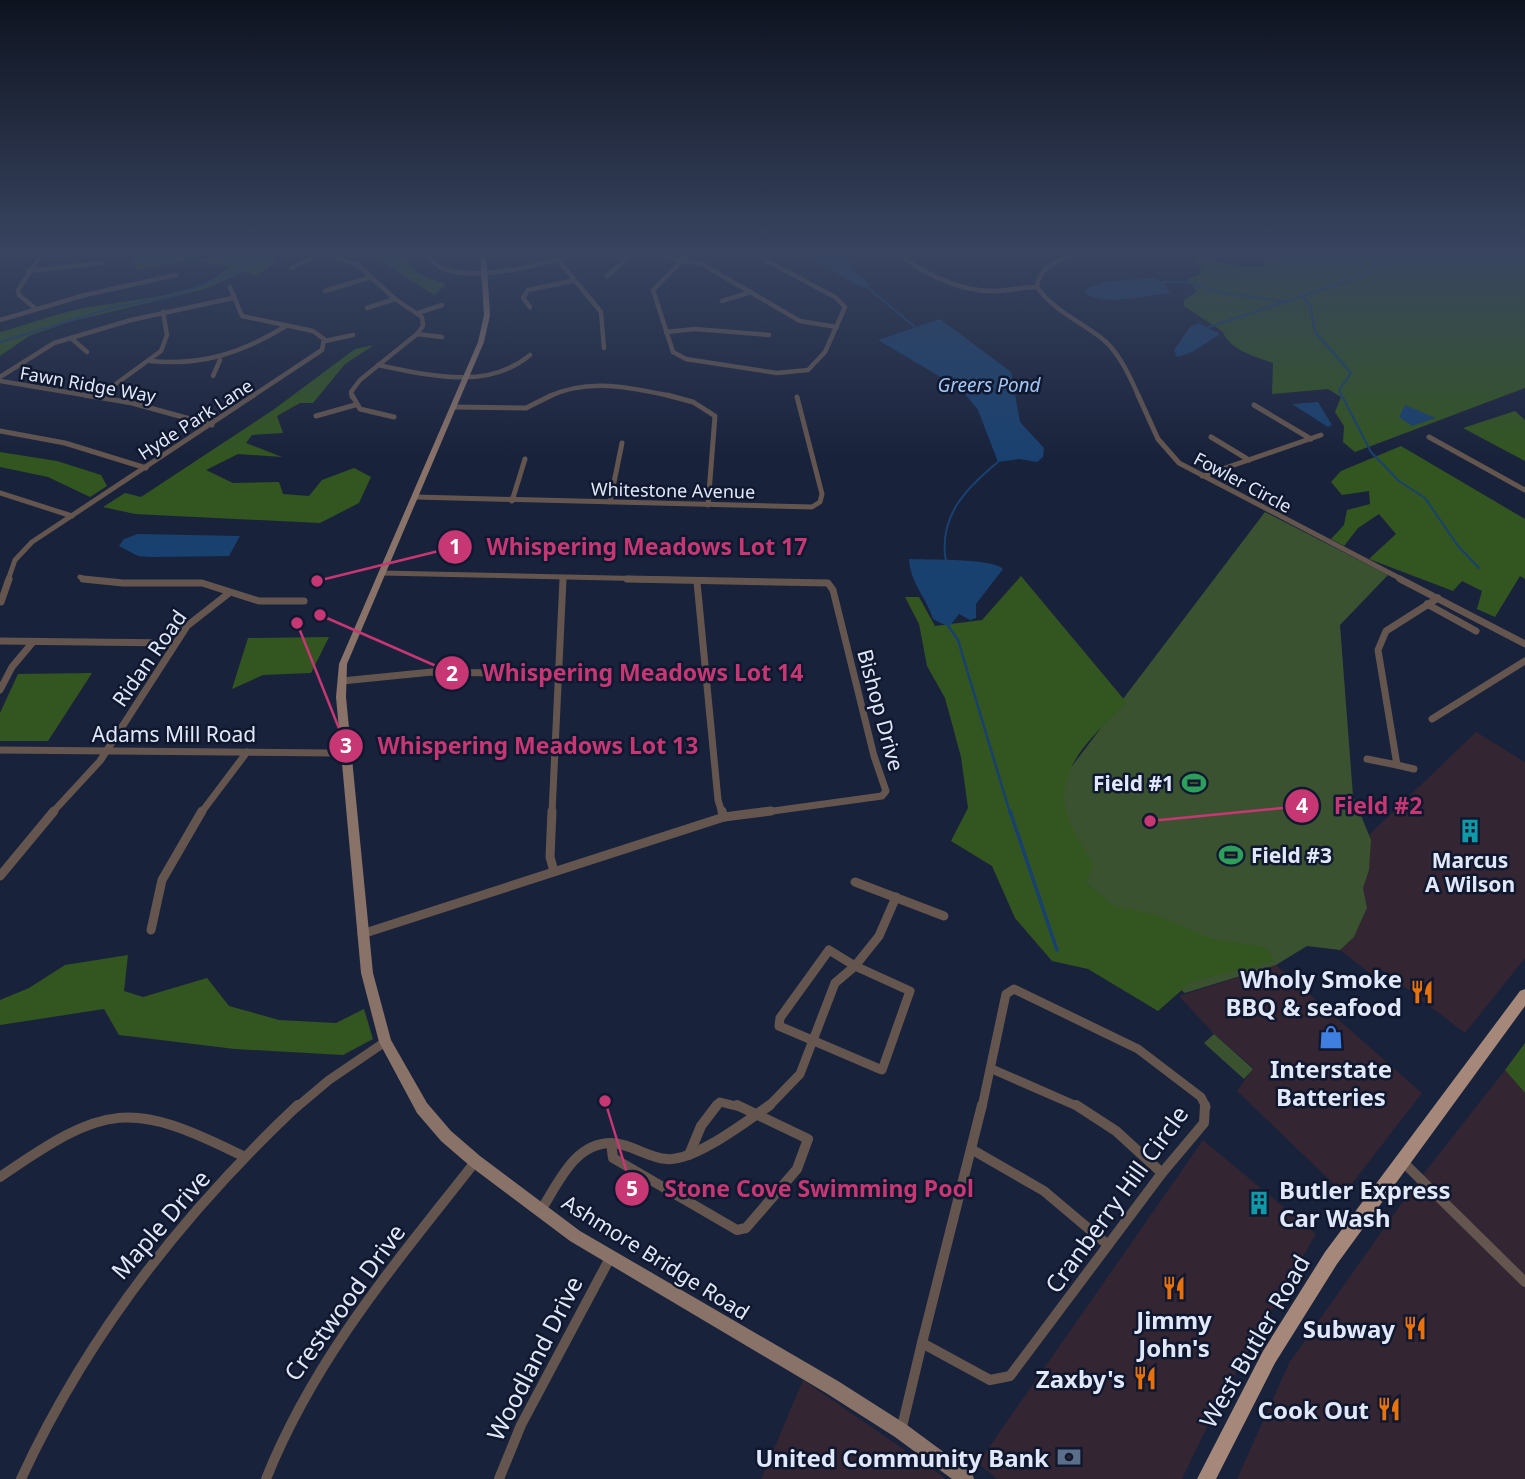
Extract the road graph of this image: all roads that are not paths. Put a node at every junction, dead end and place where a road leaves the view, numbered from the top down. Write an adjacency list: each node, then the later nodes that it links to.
1 (135, 320): 18 (street)
2 (164, 320): 24 (street)
3 (260, 320): 11 (street)
4 (422, 320): 14 (street)
5 (486, 320): 27 (main road, Ashmore Bridge Road)
6 (602, 320): 20 (street)
7 (662, 320): 13 (street)
8 (798, 320): 12 (street)
9 (841, 320): 12 (street)
10 (1075, 320): 46 (street, Fowler Circle)
11 (286, 326): 19 (street); 23 (street)
12 (837, 327): 13 (street)
13 (666, 332): 16 (street)
14 (417, 334): 17 (street); 25 (street)
15 (353, 335): 19 (street)
16 (769, 335)
17 (442, 337)
18 (71, 338): 21 (street); 28 (street)
19 (325, 341): 36 (street, Hyde Park Lane)
20 (604, 348)
21 (87, 352)
22 (530, 355): 27 (street)
23 (220, 360): 24 (street); 26 (street)
24 (150, 361): 29 (street)
25 (378, 365): 27 (street); 31 (street)
26 (213, 376)
27 (466, 376): 33 (main road, Ashmore Bridge Road)
28 (0, 379): 29 (street, Fawn Ridge Way)
29 (98, 397): 36 (street, Fawn Ridge Way)
30 (797, 397): 54 (street, Whitestone Avenue)
31 (355, 405): 34 (street); 35 (street)
32 (1254, 405): 41 (street)
33 (453, 407): 50 (main road, Ashmore Bridge Road); 54 (street)
34 (316, 416)
35 (394, 417)
36 (212, 425): 45 (street, Hyde Park Lane)
37 (0, 431): 45 (street)
38 (1321, 435): 41 (street)
39 (1429, 437): 47 (street)
40 (1211, 438): 44 (street)
41 (1311, 439): 44 (street)
42 (622, 443): 53 (street)
43 (525, 459): 52 (street)
44 (1249, 460): 46 (street)
45 (146, 468): 55 (street, Hyde Park Lane)
46 (1202, 476): 61 (street, Fowler Circle)
47 (1525, 490)
48 (0, 493): 49 (street)
49 (8, 496): 51 (street); 55 (street)
50 (415, 497): 52 (street, Whitestone Avenue); 56 (main road, Ashmore Bridge Road)
51 (0, 501)
52 (512, 501): 53 (street, Whitestone Avenue)
53 (610, 502): 54 (street, Whitestone Avenue)
54 (708, 505)
55 (72, 516): 63 (street, Hyde Park Lane)
56 (381, 573): 58 (street, Bishop Drive); 72 (main road, Ashmore Bridge Road)
57 (80, 576): 60 (street)
58 (563, 579): 59 (street, Bishop Drive); 71 (street)
59 (697, 582): 82 (street); 82 (street, Bishop Drive)
60 (229, 593): 62 (street); 68 (street, Ridan Road)
61 (1438, 598): 64 (street); 69 (street, Fowler Circle)
62 (304, 601)
63 (1, 603)
64 (1427, 604): 65 (street); 80 (street)
65 (1476, 631)
66 (0, 641): 67 (street)
67 (33, 642): 68 (street); 73 (street)
68 (175, 643): 77 (street, Ridan Road)
69 (1525, 644)
70 (1525, 661): 74 (street)
71 (556, 674): 72 (street); 83 (street)
72 (342, 681): 76 (main road, Ashmore Bridge Road)
73 (0, 690)
74 (1432, 719)
75 (0, 750): 77 (street, Adams Mill Road)
76 (347, 750): 78 (street, Adams Mill Road); 89 (main road, Ashmore Bridge Road)
77 (106, 752): 78 (street, Adams Mill Road); 84 (street, Ridan Road)
78 (247, 752): 88 (street)
79 (1367, 759): 80 (street)
80 (1396, 765): 81 (street)
81 (1414, 769)
82 (724, 817): 83 (street, Bishop Drive)
83 (554, 871): 89 (street, Bishop Drive)
84 (0, 877)
85 (855, 882): 86 (street)
86 (896, 897): 87 (street); 90 (street)
87 (944, 916)
88 (151, 930)
89 (362, 934): 93 (main road, Ashmore Bridge Road)
90 (855, 967): 92 (street); 92 (street); 92 (street)
91 (1525, 995): 101 (main road, West Butler Road)
92 (813, 1041): 95 (street)
93 (385, 1042): 99 (street, Maple Drive); 100 (main road, Ashmore Bridge Road)
94 (992, 1069): 97 (street, Cranberry Hill Circle); 102 (street); 102 (street, Cranberry Hill Circle)
95 (754, 1116): 96 (street); 98 (street); 98 (street)
96 (611, 1143): 98 (street); 104 (street)
97 (971, 1149): 105 (street); 108 (street, Cranberry Hill Circle)
98 (689, 1155)
99 (245, 1157): 103 (street); 110 (street, Maple Drive)
100 (475, 1161): 104 (main road, Ashmore Bridge Road); 111 (street, Crestwood Drive)
101 (1401, 1161): 107 (street); 114 (main road, West Butler Road)
102 (1162, 1174): 105 (street, Cranberry Hill Circle)
103 (0, 1177)
104 (541, 1210): 106 (main road, Ashmore Bridge Road)
105 (1108, 1245): 108 (street, Cranberry Hill Circle)
106 (610, 1258): 109 (main road, Ashmore Bridge Road); 112 (street, Woodland Drive)
107 (1525, 1282)
108 (921, 1342): 109 (street, Cranberry Hill Circle)
109 (901, 1431): 113 (main road, Ashmore Bridge Road)
110 (21, 1479)
111 (266, 1479)
112 (499, 1479)
113 (966, 1479)
114 (1206, 1479)

